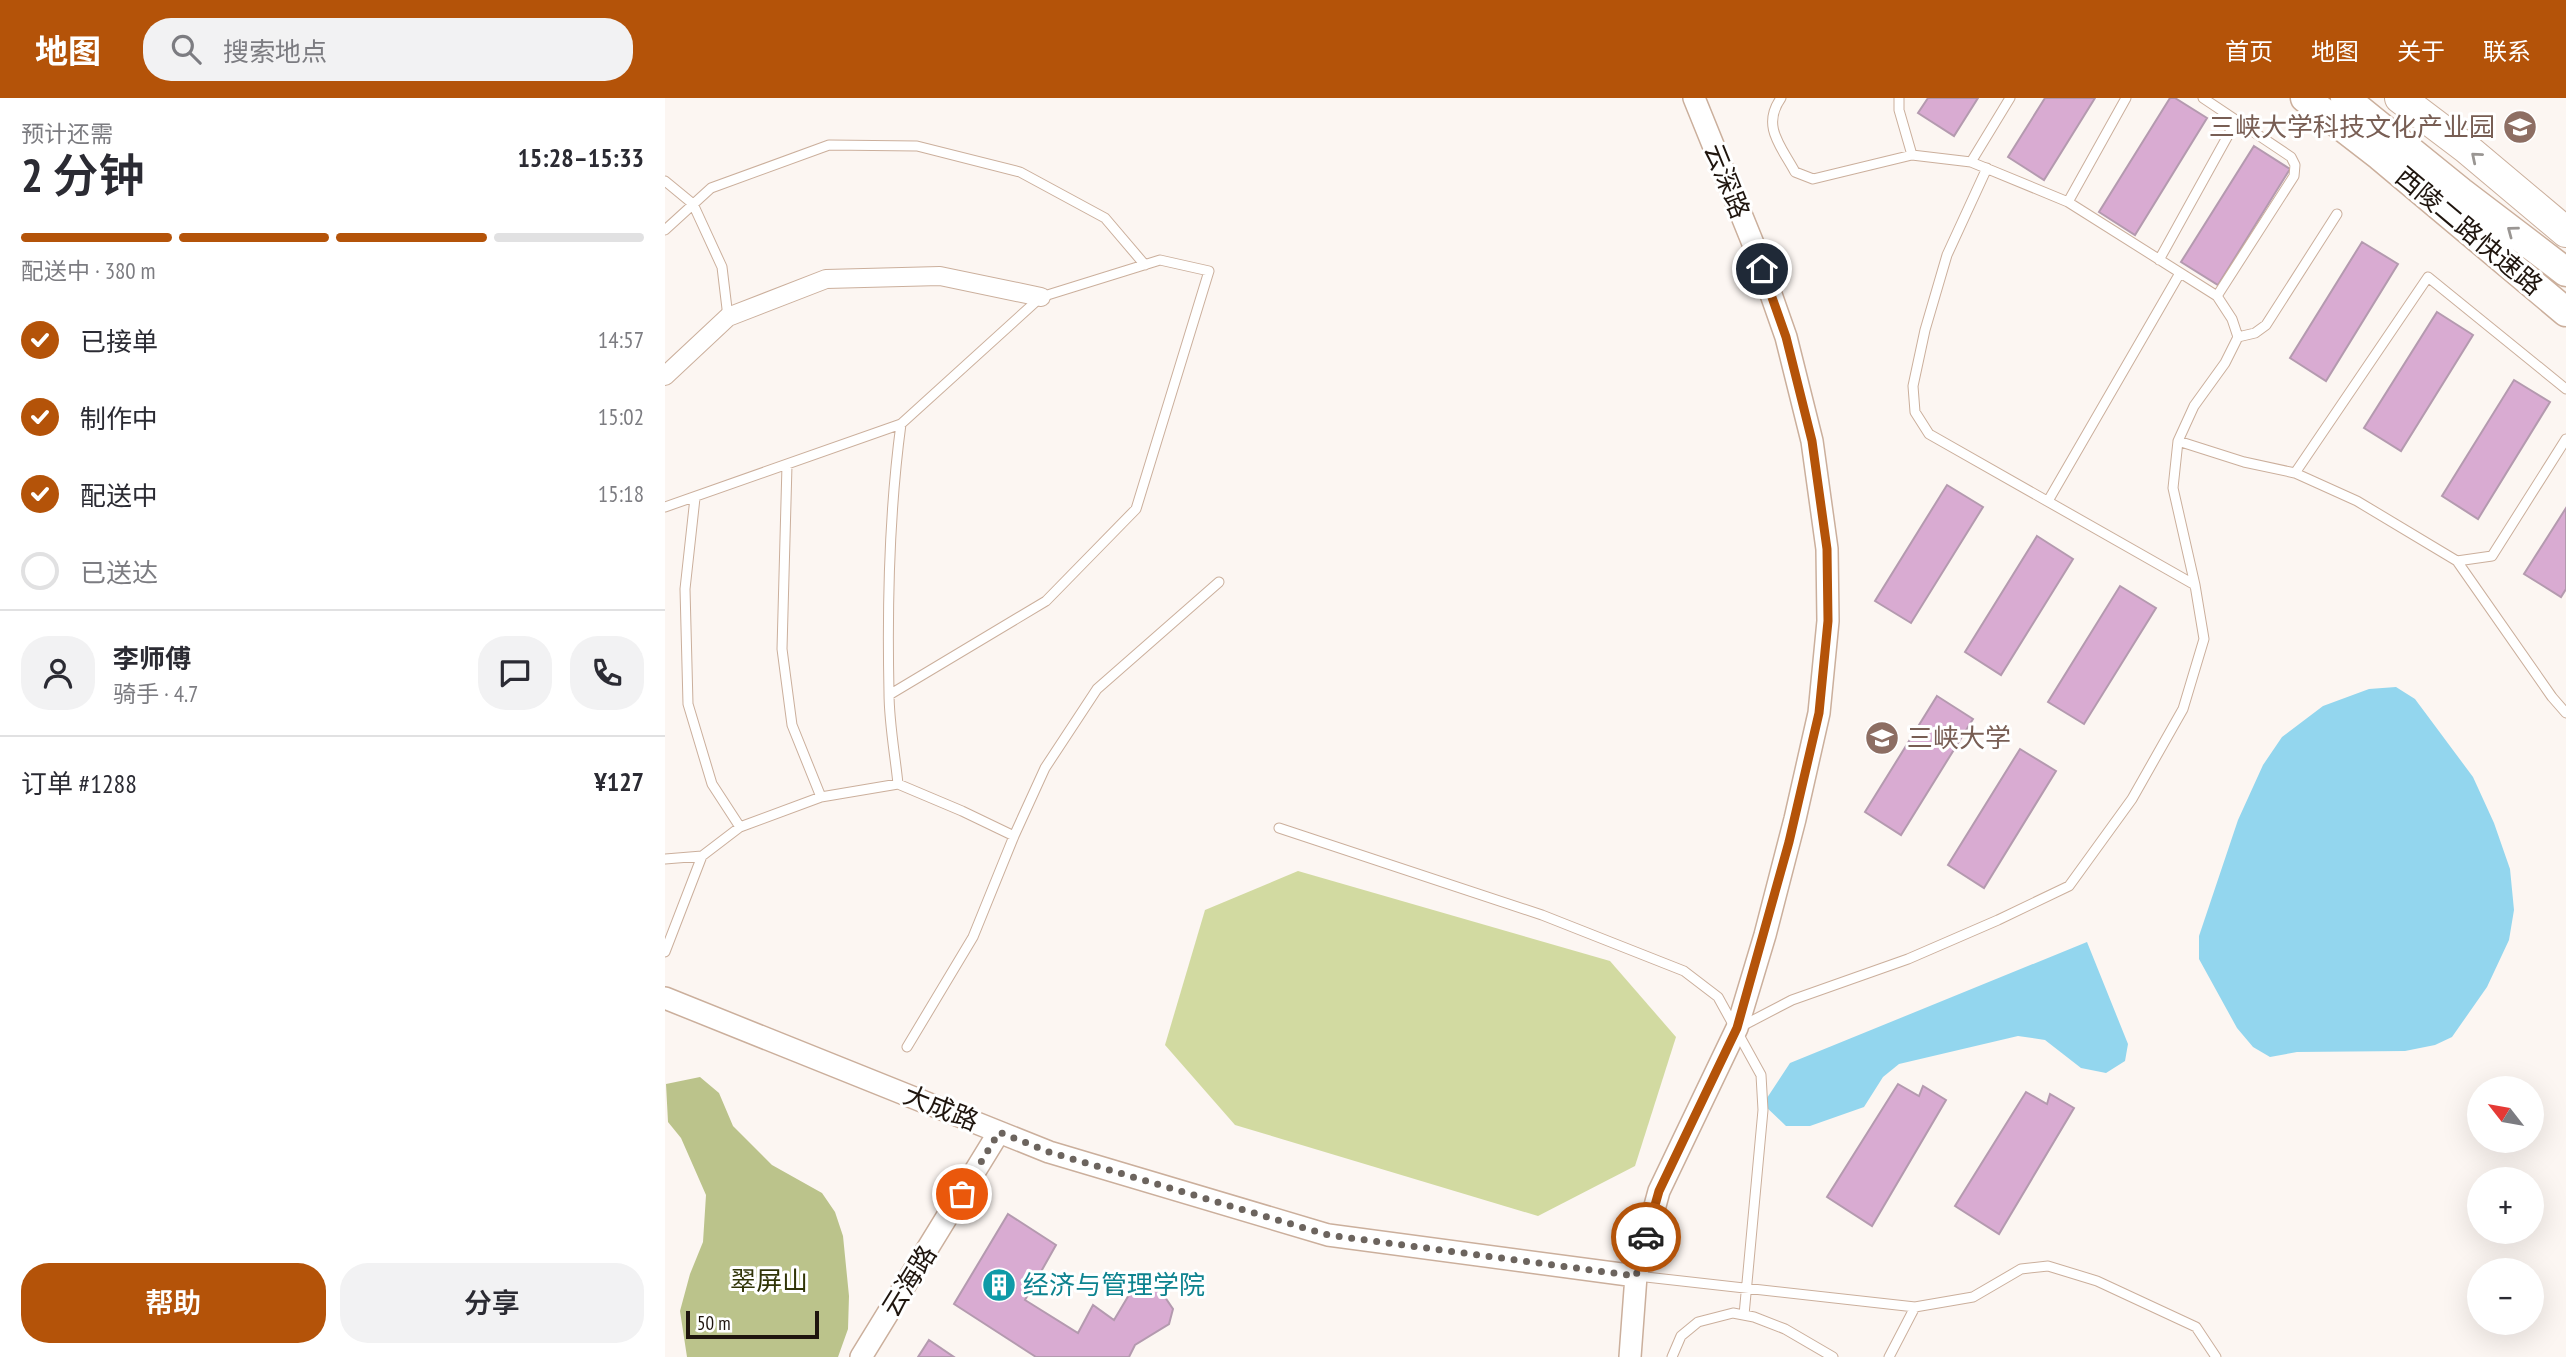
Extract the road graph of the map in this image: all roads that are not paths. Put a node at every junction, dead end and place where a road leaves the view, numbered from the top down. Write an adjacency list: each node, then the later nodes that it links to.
1 (1694, 98): 53 (street, 云深路)
2 (1781, 98): 11 (lane)
3 (1899, 98): 11 (lane)
4 (2010, 98): 12 (lane)
5 (2126, 98): 15 (lane)
6 (2203, 98): 10 (lane)
7 (2305, 98): 26 (highway, 西陵二路快速路)
8 (2345, 98): 22 (highway, 西陵二路快速路, one-way to 8)
9 (2400, 98): 19 (highway, one-way to 9)
10 (2236, 121): 20 (lane); 24 (lane)
11 (1912, 155): 12 (lane)
12 (1972, 162): 13 (lane)
13 (1987, 168): 15 (lane); 37 (lane)
14 (665, 181): 16 (lane)
15 (2068, 202): 20 (lane)
16 (694, 204): 18 (lane); 21 (lane); 27 (lane)
17 (2337, 214): 28 (lane)
18 (665, 230)
19 (2566, 232)
20 (2159, 260): 23 (lane)
21 (1145, 265): 25 (lane); 42 (lane)
22 (2566, 272)
23 (2180, 273): 24 (lane); 37 (lane)
24 (2217, 296): 28 (lane)
25 (1041, 298): 27 (street); 31 (lane)
26 (2566, 312)
27 (728, 317): 29 (street)
28 (2238, 337): 33 (lane)
29 (665, 376)
30 (2566, 389): 35 (lane)
31 (901, 424): 34 (lane); 42 (lane)
32 (2566, 439): 39 (lane)
33 (2178, 441): 35 (lane); 41 (lane)
34 (787, 465): 36 (lane); 45 (lane)
35 (2295, 473): 39 (lane)
36 (695, 498): 38 (lane); 46 (lane)
37 (2048, 501): 41 (lane)
38 (665, 507)
39 (2456, 561): 43 (lane)
40 (1219, 582): 48 (lane)
41 (2195, 585): 53 (lane)
42 (889, 695): 44 (lane)
43 (2566, 713)
44 (898, 784): 45 (lane); 48 (lane)
45 (821, 797): 46 (lane)
46 (740, 827): 49 (lane)
47 (1279, 828): 53 (lane)
48 (1014, 836): 54 (lane)
49 (702, 856): 50 (lane); 51 (lane)
50 (665, 859)
51 (665, 952)
52 (665, 998): 55 (street, 大成路)
53 (1737, 1028): 56 (street, 云深路); 57 (lane)
54 (907, 1047)
55 (999, 1132): 56 (street, 大成路); 60 (street, 云海路)
56 (1636, 1276): 57 (lane); 61 (street, 云深路)
57 (1745, 1288): 58 (lane); 59 (lane)
58 (1915, 1307): 64 (lane); 65 (lane)
59 (1744, 1315): 62 (lane); 63 (lane)
60 (861, 1357)
61 (1630, 1357)
62 (1672, 1357)
63 (1833, 1357)
64 (1889, 1357)
65 (2216, 1357)

